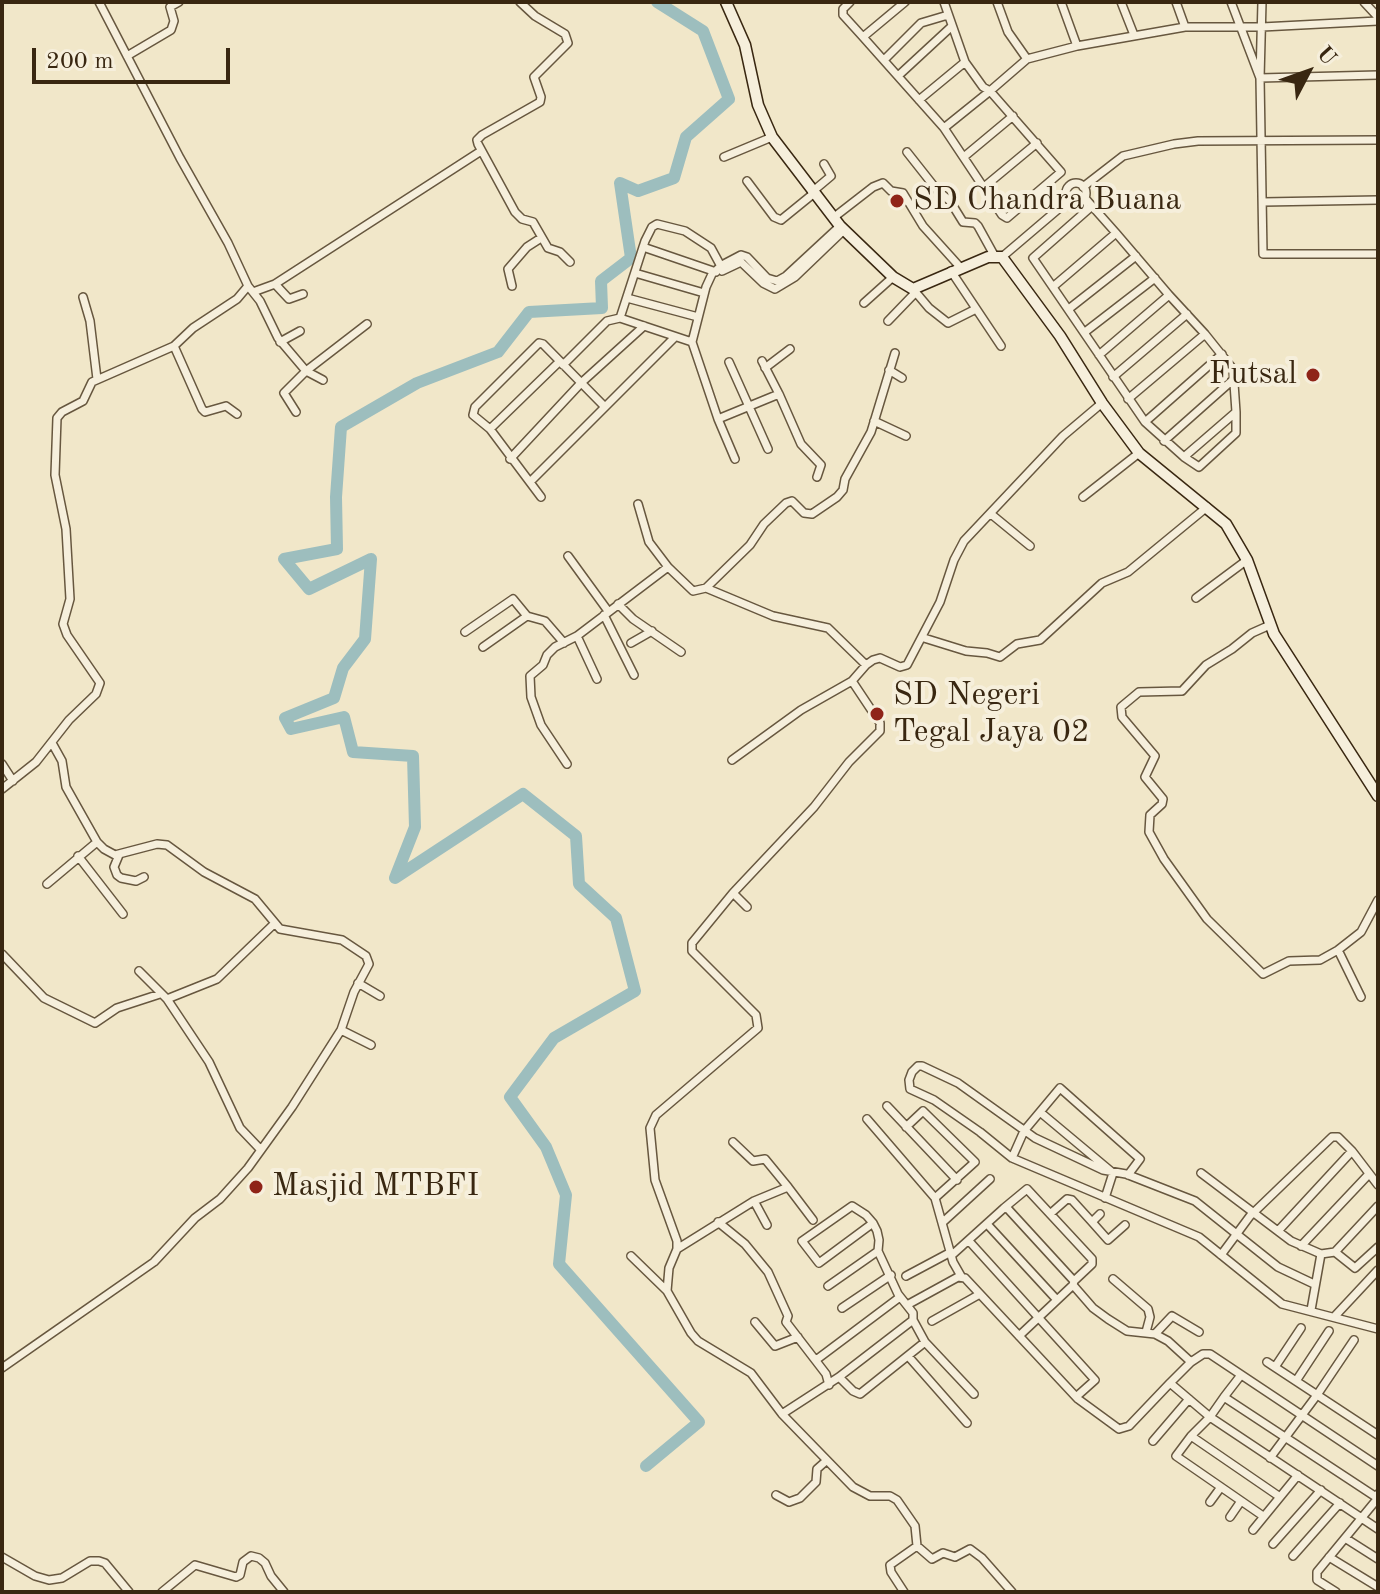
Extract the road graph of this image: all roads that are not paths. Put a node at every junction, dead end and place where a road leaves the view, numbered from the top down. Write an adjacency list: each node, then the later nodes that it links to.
1 (99, 2): 24 (street)
2 (179, 2): 24 (street)
3 (520, 2): 39 (street)
4 (726, 2): 35 (street)
5 (850, 2): 22 (street)
6 (905, 2): 22 (street)
7 (944, 2): 15 (street)
8 (997, 2): 25 (street)
9 (1061, 2): 23 (street)
10 (1121, 2): 21 (street)
11 (1176, 2): 19 (street)
12 (1231, 2): 17 (street)
13 (1262, 2): 20 (street)
14 (1364, 2): 16 (street)
15 (948, 15): 18 (street); 26 (street)
16 (1378, 19): 20 (street)
17 (1240, 26): 19 (street); 20 (street); 30 (street)
18 (951, 27): 27 (street); 29 (street)
19 (1185, 27): 21 (street)
20 (1262, 27): 30 (street)
21 (1134, 35): 23 (street)
22 (863, 37): 26 (street)
23 (1077, 46): 25 (street)
24 (127, 56): 71 (street)
25 (1027, 59): 31 (street)
26 (884, 60): 29 (street)
27 (965, 62): 31 (street); 32 (street)
28 (1378, 75): 30 (street)
29 (898, 76): 32 (street)
30 (1260, 78): 36 (street)
31 (990, 91): 33 (street); 34 (street)
32 (919, 100): 34 (street)
33 (1013, 116): 38 (street); 41 (street)
34 (944, 128): 41 (street)
35 (772, 137): 42 (street); 49 (street)
36 (1262, 140): 37 (street); 48 (street); 53 (street)
37 (1378, 140)
38 (1037, 143): 44 (street); 47 (street)
39 (481, 151): 57 (street); 68 (street)
40 (907, 152): 60 (street)
41 (965, 156): 47 (street)
42 (724, 157)
43 (824, 164): 49 (street)
44 (1061, 172): 46 (street); 47 (street)
45 (747, 181): 49 (street)
46 (1072, 184): 48 (street); 51 (street)
47 (984, 187)
48 (1083, 187): 50 (street)
49 (812, 193): 55 (street)
50 (1085, 198): 51 (street); 54 (street)
51 (1069, 200): 60 (street)
52 (1378, 200): 53 (street)
53 (1263, 202): 59 (street)
54 (1092, 206): 56 (street); 70 (street)
55 (839, 225): 63 (street); 64 (street); 66 (street)
56 (1116, 233): 61 (street); 70 (street)
57 (541, 238): 62 (street); 69 (street)
58 (643, 247): 64 (street); 64 (street); 65 (street)
59 (1378, 254)
60 (998, 256): 63 (street); 111 (street)
61 (1136, 256): 67 (street); 79 (street)
62 (570, 262)
63 (955, 269): 72 (street); 80 (street)
64 (719, 270): 73 (street)
65 (635, 273): 73 (street); 77 (street)
66 (893, 277): 72 (street); 78 (street)
67 (1155, 278): 75 (street); 88 (street)
68 (275, 284): 71 (street); 74 (street)
69 (512, 286)
70 (1054, 286): 79 (street)
71 (251, 289): 91 (street); 93 (street)
72 (914, 291): 80 (street); 84 (street)
73 (704, 293): 82 (street)
74 (303, 294)
75 (1169, 295): 81 (street); 98 (street)
76 (83, 297): 106 (street)
77 (627, 298): 82 (street); 83 (street)
78 (864, 303)
79 (1070, 308): 88 (street)
80 (976, 309): 94 (street)
81 (1187, 314): 89 (street); 103 (street)
82 (698, 317): 92 (street)
83 (620, 318): 86 (street); 100 (street)
84 (888, 321)
85 (367, 324): 102 (street)
86 (644, 326): 90 (street); 108 (street)
87 (300, 331): 91 (street)
88 (1085, 332): 98 (street)
89 (1205, 334): 97 (street); 110 (street)
90 (675, 337): 92 (street); 112 (street)
91 (280, 342): 102 (street)
92 (692, 342): 117 (street)
93 (174, 346): 106 (street); 116 (street)
94 (1001, 346)
95 (790, 349): 109 (street)
96 (895, 353): 101 (street)
97 (1222, 354): 105 (street); 119 (street)
98 (1099, 355): 103 (street)
99 (729, 362): 113 (street)
100 (561, 363): 108 (street); 120 (street); 120 (street)
101 (889, 370): 104 (street); 118 (street)
102 (306, 371): 107 (street); 114 (street)
103 (1113, 377): 110 (street)
104 (902, 378)
105 (1235, 378): 115 (street); 122 (street)
106 (97, 379): 157 (street)
107 (323, 380)
108 (581, 383): 112 (street); 126 (street)
109 (779, 394): 113 (street); 128 (street)
110 (1128, 399): 119 (street)
111 (1102, 403): 124 (street); 134 (street)
112 (604, 406): 129 (street)
113 (748, 407): 117 (street); 123 (street)
114 (296, 412)
115 (1236, 412): 125 (street); 125 (street)
116 (237, 414)
117 (718, 419): 127 (street)
118 (874, 421): 121 (street); 139 (street)
119 (1145, 422): 122 (street)
120 (490, 429): 126 (street)
121 (906, 436)
122 (1164, 441): 125 (street)
123 (768, 449)
124 (1139, 453): 131 (street); 133 (street)
125 (1184, 457)
126 (510, 459): 129 (street)
127 (735, 459)
128 (817, 477)
129 (530, 482): 130 (street)
130 (541, 497)
131 (1083, 497)
132 (638, 504): 138 (street)
133 (1207, 507): 137 (street); 148 (street)
134 (991, 514): 135 (street); 148 (street)
135 (1030, 546)
136 (568, 556): 142 (street)
137 (1247, 560): 140 (street); 144 (street)
138 (668, 567): 139 (street); 141 (street)
139 (706, 588): 153 (street)
140 (1196, 598)
141 (618, 604): 142 (street); 145 (street)
142 (606, 613): 147 (street); 154 (street)
143 (527, 616): 146 (street); 149 (street); 151 (street)
144 (1270, 625): 163 (street); 174 (street)
145 (652, 631): 150 (street); 152 (street)
146 (465, 632)
147 (577, 636): 149 (street); 155 (street)
148 (924, 638): 153 (street)
149 (564, 643): 160 (street)
150 (631, 643)
151 (483, 647)
152 (681, 652)
153 (866, 665): 156 (street)
154 (634, 675)
155 (597, 679)
156 (852, 681): 158 (street); 169 (street)
157 (52, 743): 161 (street); 164 (street)
158 (732, 760)
159 (2, 764): 161 (street)
160 (567, 764)
161 (13, 781): 162 (street)
162 (2, 789)
163 (1378, 796)
164 (97, 842): 165 (street); 166 (street)
165 (119, 855): 167 (street); 173 (street)
166 (78, 856): 168 (street); 172 (street)
167 (144, 877)
168 (47, 884)
169 (733, 893): 171 (street); 221 (street)
170 (1378, 900): 174 (street)
171 (747, 907)
172 (123, 914)
173 (275, 923): 177 (street); 178 (street)
174 (1338, 950): 180 (street)
175 (2, 954): 178 (street)
176 (139, 971): 178 (street)
177 (358, 983): 179 (street); 181 (street)
178 (163, 996): 189 (street)
179 (380, 996)
180 (1361, 997)
181 (341, 1030): 182 (street); 189 (street)
182 (371, 1045)
183 (887, 1106): 186 (street)
184 (1040, 1112): 187 (street); 192 (street); 195 (street)
185 (867, 1119): 200 (street)
186 (906, 1127): 197 (street); 197 (street)
187 (1024, 1131): 191 (street); 191 (street); 192 (street)
188 (733, 1142): 199 (street)
189 (260, 1149): 264 (street)
190 (1352, 1151): 194 (street); 205 (street); 216 (street)
191 (1012, 1158): 201 (street)
192 (1113, 1173): 195 (street); 201 (street)
193 (1201, 1173): 205 (street)
194 (1369, 1174): 198 (street); 219 (street)
195 (1128, 1175): 217 (street)
196 (990, 1179): 210 (street)
197 (957, 1180): 200 (street)
198 (1378, 1185)
199 (788, 1187): 202 (street); 208 (street)
200 (935, 1198): 210 (street)
201 (1105, 1198): 226 (street)
202 (754, 1201): 209 (street); 214 (street)
203 (1378, 1206): 223 (street)
204 (1004, 1208): 206 (street); 213 (street); 233 (street)
205 (1254, 1212): 216 (street); 217 (street)
206 (1050, 1214): 211 (street); 233 (street)
207 (1100, 1214): 211 (street)
208 (813, 1220)
209 (718, 1222): 221 (street); 256 (street)
210 (943, 1222): 224 (street)
211 (1092, 1222): 215 (street)
212 (873, 1223): 212 (street); 222 (street)
213 (987, 1224): 218 (street); 239 (street)
214 (767, 1225)
215 (1125, 1225)
216 (1278, 1231): 219 (street)
217 (1236, 1233): 226 (street); 234 (street)
218 (969, 1241): 224 (street); 245 (street)
219 (1301, 1246): 225 (street)
220 (1378, 1247): 223 (street)
221 (677, 1249): 236 (street)
222 (878, 1251): 229 (street); 235 (street)
223 (1335, 1252): 225 (street)
224 (952, 1254): 230 (street); 231 (street)
225 (1321, 1254): 234 (street)
226 (1221, 1255): 242 (street)
227 (631, 1256): 236 (street)
228 (1378, 1270): 243 (street)
229 (891, 1275): 238 (street); 241 (street)
230 (906, 1276)
231 (961, 1276): 237 (street); 240 (street)
232 (1113, 1279): 254 (street)
233 (1073, 1283): 239 (street); 254 (street)
234 (1314, 1284): 242 (street)
235 (828, 1286)
236 (667, 1291): 275 (street)
237 (980, 1294): 247 (street); 255 (street)
238 (900, 1297): 240 (street); 260 (street)
239 (1057, 1300): 245 (street)
240 (907, 1305): 246 (street)
241 (842, 1308)
242 (1311, 1310): 243 (street)
243 (1335, 1316): 249 (street)
244 (1378, 1316): 249 (street)
245 (1039, 1318): 255 (street); 272 (street)
246 (913, 1320): 258 (street); 266 (street)
247 (932, 1321)
248 (755, 1322): 256 (street)
249 (1369, 1325): 251 (street)
250 (1301, 1328): 263 (street)
251 (1378, 1329)
252 (1329, 1331): 267 (street)
253 (1199, 1332): 254 (street)
254 (1150, 1333): 261 (street)
255 (1019, 1336): 272 (street)
256 (798, 1337): 260 (street)
257 (1354, 1340): 271 (street)
258 (925, 1342): 259 (street); 270 (street)
259 (908, 1356): 266 (street); 278 (street)
260 (816, 1360): 269 (street)
261 (1191, 1362): 265 (street); 268 (street)
262 (1267, 1362): 263 (street)
263 (1275, 1367): 267 (street)
264 (2, 1368)
265 (1241, 1375): 273 (street); 276 (street)
266 (839, 1377): 269 (street)
267 (1296, 1381): 271 (street)
268 (1170, 1383): 272 (street); 274 (street)
269 (829, 1385): 275 (street)
270 (974, 1394)
271 (1317, 1395): 276 (street); 279 (street)
272 (1076, 1397)
273 (1224, 1397): 277 (street); 281 (street)
274 (1189, 1399): 277 (street); 282 (street)
275 (782, 1414): 284 (street)
276 (1302, 1416): 281 (street); 285 (street)
277 (1210, 1417): 280 (street); 283 (street)
278 (967, 1423)
279 (1378, 1435)
280 (1191, 1436): 287 (street); 291 (street)
281 (1285, 1437): 283 (street); 290 (street)
282 (1153, 1441)
283 (1270, 1458): 286 (street)
284 (826, 1461): 289 (street); 302 (street)
285 (1378, 1466)
286 (1298, 1475): 288 (street); 291 (street)
287 (1221, 1487): 292 (street); 293 (street)
288 (1321, 1490): 294 (street); 301 (street)
289 (776, 1495)
290 (1377, 1496): 297 (street)
291 (1280, 1497): 295 (street)
292 (1241, 1501): 295 (street); 296 (street)
293 (1210, 1502)
294 (1340, 1503): 297 (street); 303 (street)
295 (1263, 1516): 299 (street)
296 (1230, 1517)
297 (1362, 1518): 298 (street); 300 (street)
298 (1378, 1529)
299 (1253, 1530)
300 (1345, 1538): 305 (street); 306 (street)
301 (1273, 1544)
302 (917, 1546): 311 (street); 312 (street)
303 (1293, 1556)
304 (2, 1557): 308 (street)
305 (1329, 1557): 307 (street); 313 (street)
306 (1378, 1559)
307 (1378, 1587)
308 (129, 1592)
309 (162, 1592): 310 (street)
310 (284, 1592)
311 (904, 1592)
312 (1012, 1592)
313 (1336, 1592)

